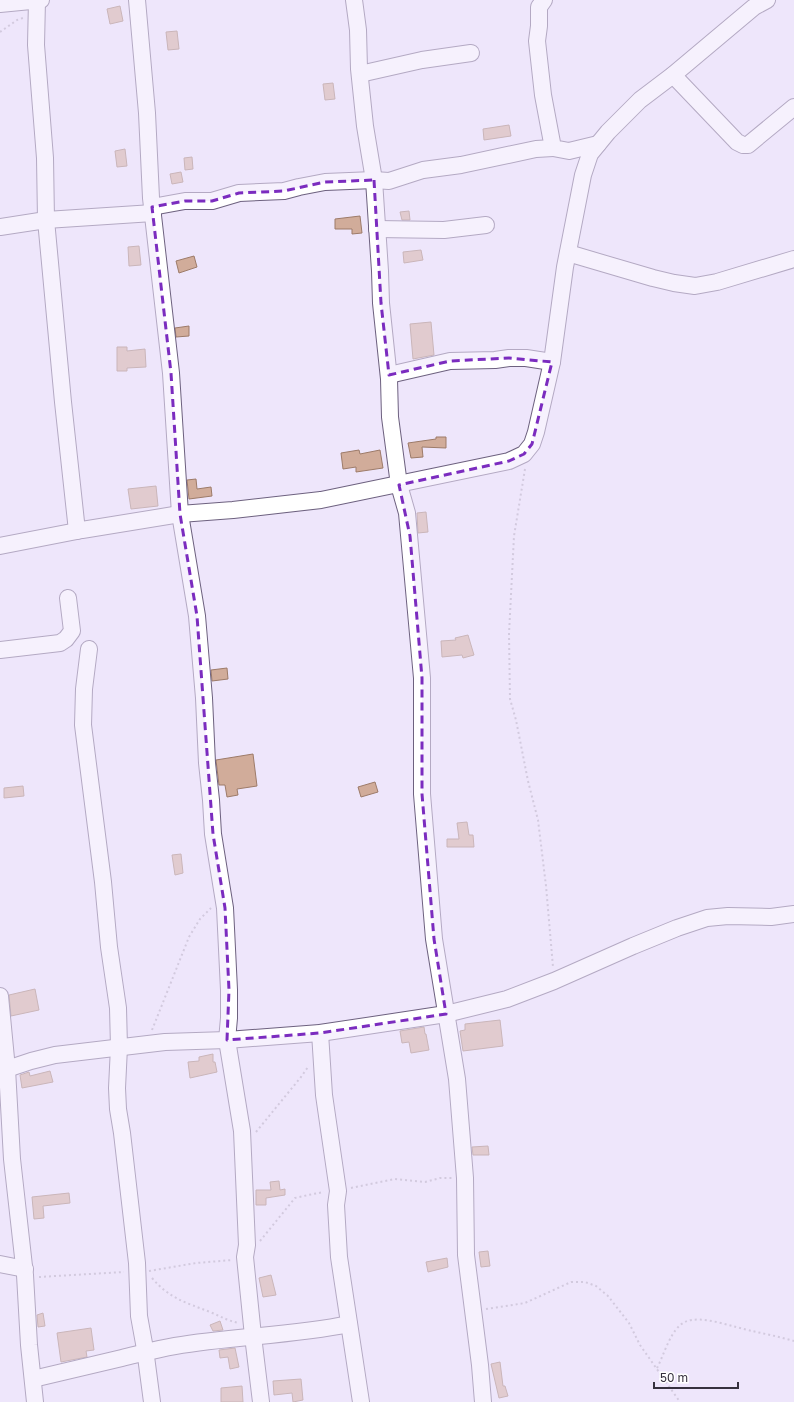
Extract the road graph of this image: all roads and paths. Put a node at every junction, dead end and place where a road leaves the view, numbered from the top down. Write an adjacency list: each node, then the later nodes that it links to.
1 (137, 0): 15 (street)
2 (354, 0): 9 (street)
3 (544, 0): 13 (street)
4 (767, 0): 10 (street)
5 (0, 4): 6 (street)
6 (38, 4): 7 (path); 16 (street)
7 (0, 32)
8 (471, 53): 9 (street)
9 (360, 74): 14 (street)
10 (673, 75): 11 (street); 12 (street)
11 (794, 107)
12 (598, 144): 13 (street); 20 (street)
13 (552, 148): 14 (street)
14 (374, 180): 15 (street); 19 (street)
15 (152, 210): 16 (street); 26 (street)
16 (46, 220): 18 (street); 27 (street)
17 (486, 225): 19 (street)
18 (0, 227)
19 (377, 229): 23 (street)
20 (568, 253): 21 (street); 22 (street)
21 (794, 259)
22 (552, 362): 23 (street); 24 (street)
23 (389, 375): 25 (street)
24 (524, 454): 25 (street); 34 (path)
25 (399, 484): 26 (street); 36 (street)
26 (180, 514): 27 (street); 32 (street)
27 (77, 531): 28 (street)
28 (0, 546)
29 (68, 598): 31 (street)
30 (89, 649): 40 (street)
31 (0, 650)
32 (223, 898): 38 (street); 39 (path)
33 (794, 914): 34 (street)
34 (554, 981): 36 (street)
35 (0, 996): 42 (street)
36 (446, 1014): 37 (street); 44 (street)
37 (320, 1033): 38 (street); 45 (street)
38 (227, 1040): 39 (street); 43 (street)
39 (148, 1044): 40 (street)
40 (119, 1047): 42 (street); 48 (street)
41 (309, 1065): 43 (path)
42 (3, 1070): 49 (street)
43 (243, 1148): 46 (street)
44 (465, 1178): 45 (path); 50 (street)
45 (338, 1191): 46 (path); 51 (street)
46 (245, 1256): 52 (street); 52 (path)
47 (0, 1264): 49 (street)
48 (137, 1270): 49 (path); 54 (street)
49 (25, 1273): 56 (street)
50 (473, 1311): 55 (path); 61 (street)
51 (349, 1324): 52 (street); 60 (street)
52 (252, 1331): 54 (street); 59 (street)
53 (794, 1341): 55 (path)
54 (146, 1351): 56 (street); 58 (street)
55 (657, 1368): 62 (path)
56 (33, 1379): 57 (street)
57 (35, 1402)
58 (152, 1402)
59 (261, 1402)
60 (361, 1402)
61 (483, 1402)
62 (680, 1402)

